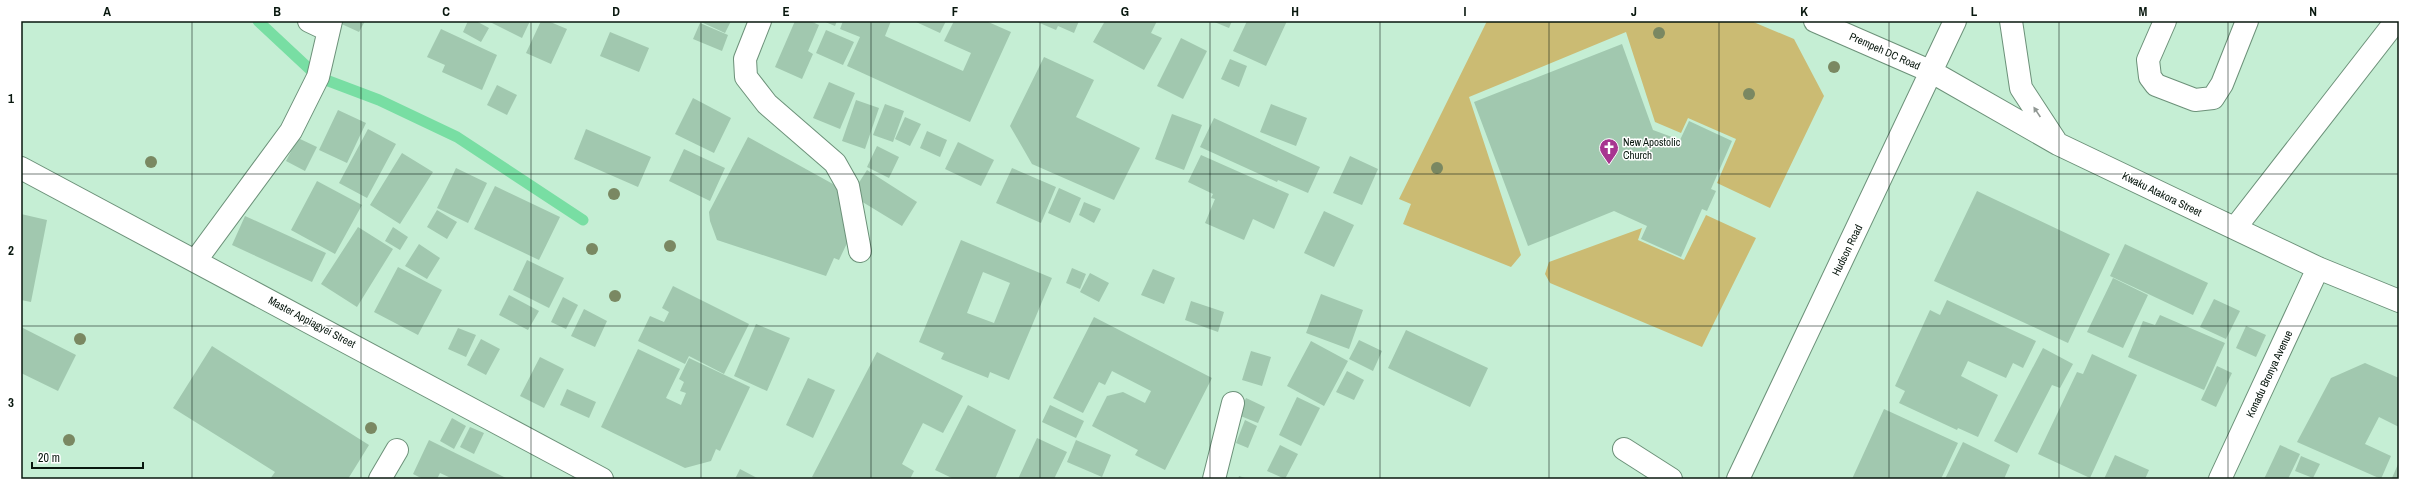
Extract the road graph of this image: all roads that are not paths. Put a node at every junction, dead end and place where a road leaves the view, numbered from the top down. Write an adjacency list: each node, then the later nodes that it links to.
1 (760, 21): 13 (street)
2 (1815, 21): 9 (street, Prempeh DC Road)
3 (1955, 21): 9 (street, Hudson Road)
4 (2011, 21): 10 (street, one-way to 4)
5 (2165, 21): 6 (street)
6 (2247, 21)
7 (2396, 21): 12 (street)
8 (323, 24): 14 (street)
9 (1932, 72): 10 (street, Kwaku Atakora Street); 24 (street, Hudson Road)
10 (2058, 144): 12 (street, Kwaku Atakora Street)
11 (21, 168): 14 (street, Master Appiagyei Street)
12 (2234, 228): 15 (street, Kwaku Atakora Street)
13 (860, 251)
14 (196, 260): 21 (street, Master Appiagyei Street)
15 (2318, 268): 16 (street, Kwaku Atakora Street); 25 (street, Konadu Bronya Avenue)
16 (2399, 301)
17 (1233, 403): 22 (street)
18 (1624, 449): 23 (street)
19 (396, 450): 20 (street)
20 (380, 479)
21 (602, 479)
22 (1214, 479)
23 (1671, 479)
24 (1738, 479)
25 (2220, 479)

